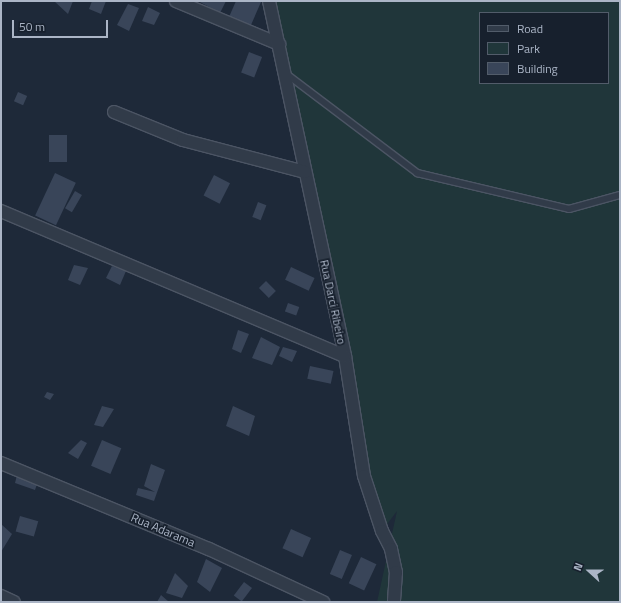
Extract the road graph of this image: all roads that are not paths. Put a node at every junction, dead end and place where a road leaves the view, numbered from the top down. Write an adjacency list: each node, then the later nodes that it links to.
1 (176, 1): 3 (street)
2 (269, 1): 3 (street, Rua Darci Ribeiro)
3 (279, 44): 4 (street, Rua Darci Ribeiro)
4 (285, 73): 6 (street, Rua Darci Ribeiro); 7 (lane)
5 (114, 112): 6 (street)
6 (305, 172): 9 (street, Rua Darci Ribeiro)
7 (620, 195)
8 (1, 211): 9 (street)
9 (345, 356): 14 (street, Rua Darci Ribeiro)
10 (1, 463): 13 (street, Rua Adarama)
11 (1, 596): 12 (street)
12 (14, 602)
13 (323, 602)
14 (394, 602)

